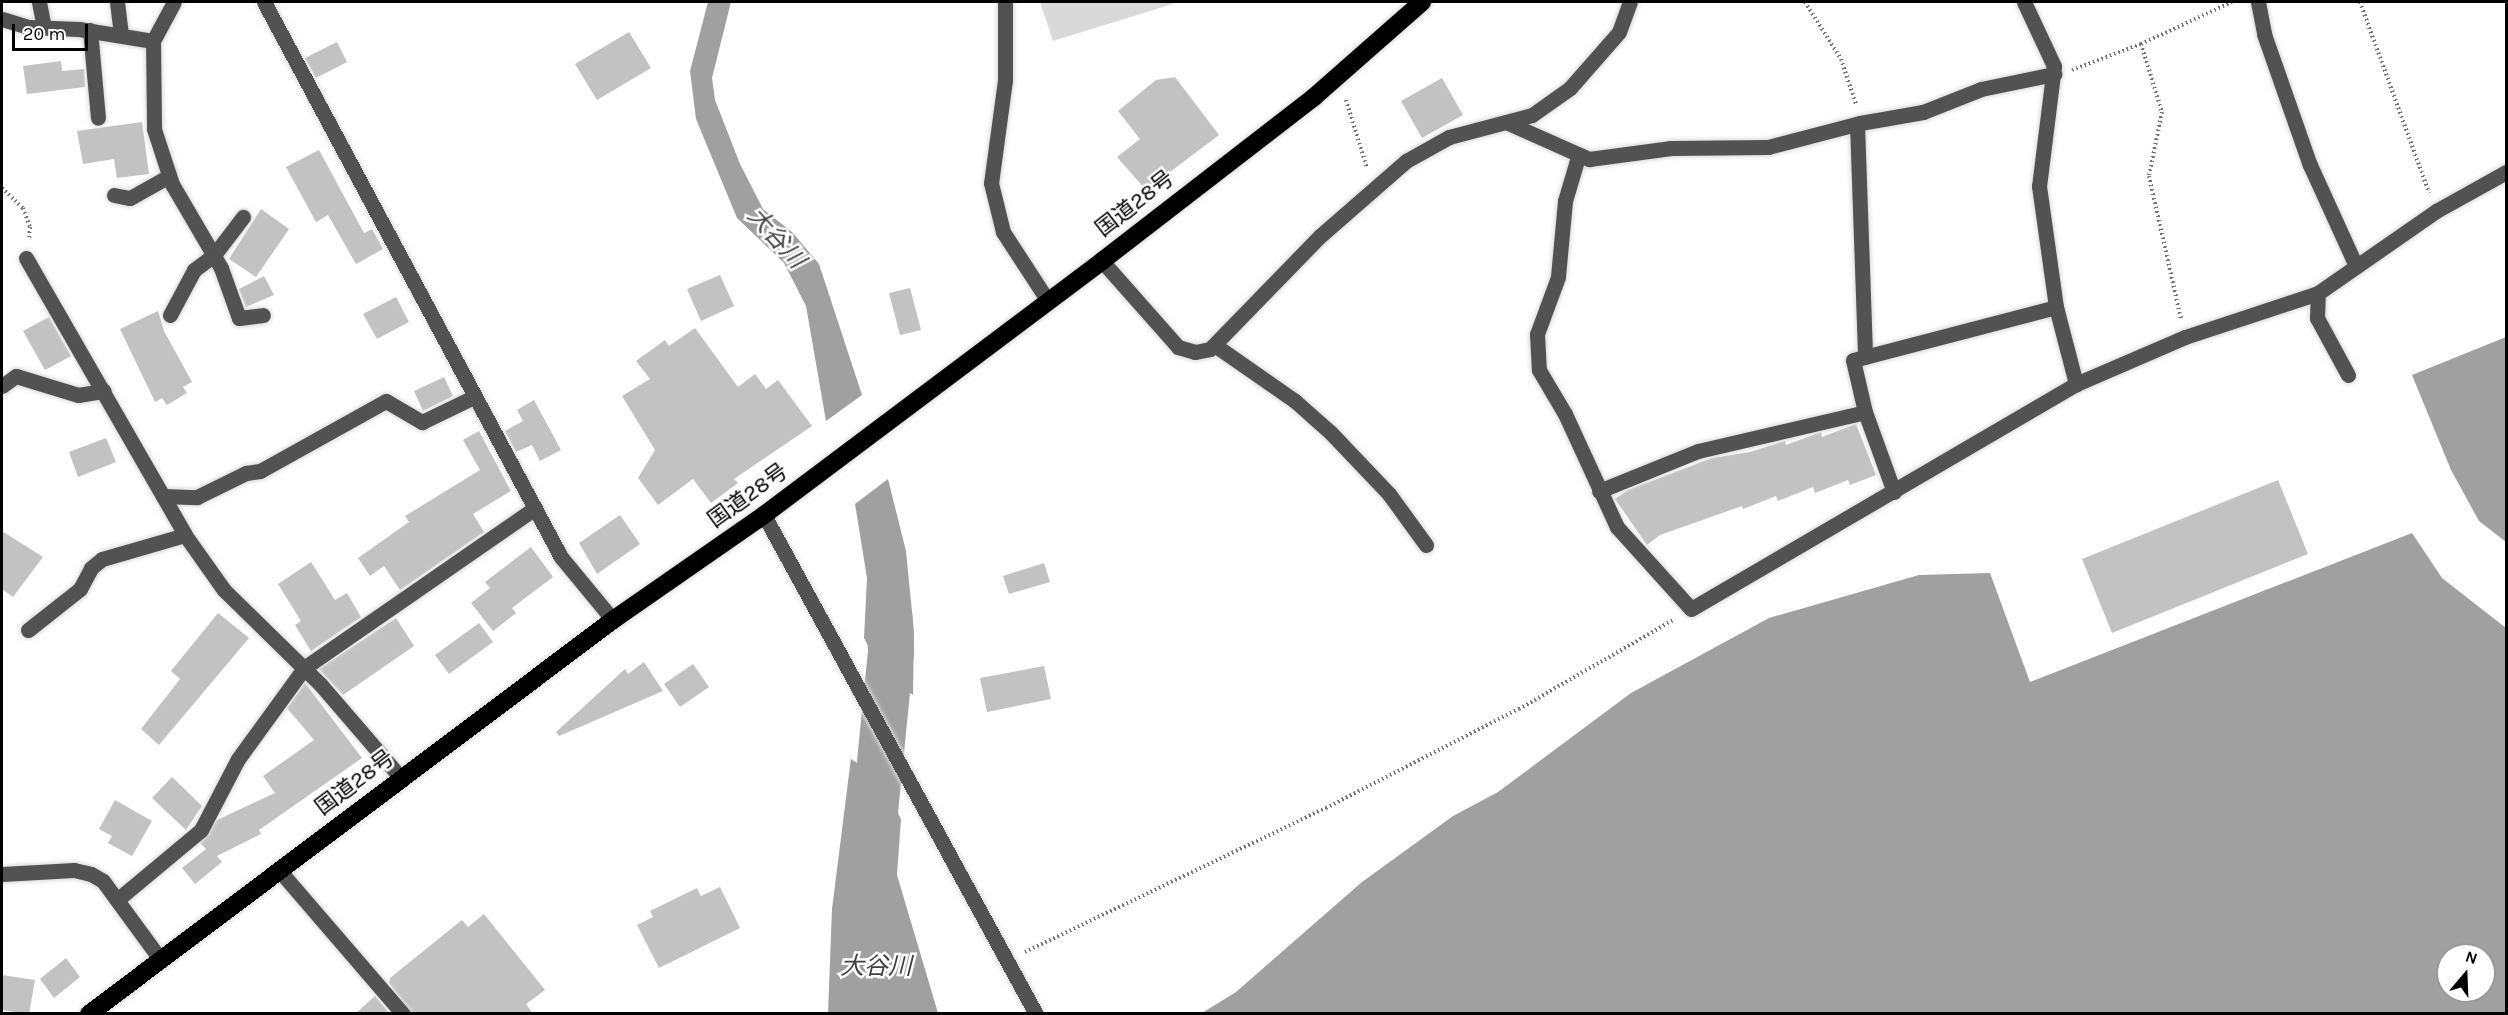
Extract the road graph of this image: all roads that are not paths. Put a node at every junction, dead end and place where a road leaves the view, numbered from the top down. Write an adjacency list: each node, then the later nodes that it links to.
1 (39, 2): 11 (street)
2 (117, 2): 13 (street)
3 (174, 2): 14 (street)
4 (264, 2): 39 (street)
5 (1005, 2): 29 (street)
6 (1422, 2): 26 (highway, 国道28号)
7 (1630, 2): 17 (street)
8 (2024, 2): 15 (street)
9 (2258, 2): 27 (street)
10 (2, 19): 11 (street)
11 (44, 27): 12 (street)
12 (90, 30): 13 (street); 16 (street)
13 (122, 35): 14 (street)
14 (153, 41): 21 (street)
15 (2054, 74): 18 (street); 30 (street)
16 (98, 117)
17 (1508, 123): 19 (street); 33 (street)
18 (1858, 123): 19 (street); 34 (street)
19 (1578, 157): 41 (street)
20 (2506, 172): 27 (street)
21 (169, 176): 22 (street); 24 (street)
22 (114, 195)
23 (243, 217): 24 (street)
24 (214, 255): 31 (street); 32 (street)
25 (26, 258): 38 (street)
26 (1102, 261): 29 (highway, 国道28号); 33 (street)
27 (2356, 266): 28 (street)
28 (2318, 293): 35 (street); 36 (street)
29 (1048, 301): 45 (highway, 国道28号)
30 (2056, 307): 34 (street); 36 (street)
31 (170, 315)
32 (263, 315)
33 (1216, 346): 47 (street)
34 (1865, 357): 40 (street)
35 (2348, 375)
36 (2076, 384): 42 (street)
37 (2, 386): 38 (street)
38 (104, 391): 43 (street)
39 (474, 397): 43 (street); 44 (street)
40 (1865, 412): 41 (street); 42 (street)
41 (1599, 491): 42 (street)
42 (1894, 492)
43 (163, 496): 46 (street)
44 (535, 508): 48 (street); 50 (street)
45 (764, 515): 48 (highway, 国道28号); 58 (street)
46 (185, 535): 49 (street); 50 (street)
47 (1426, 545)
48 (613, 620): 51 (highway, 国道28号)
49 (28, 630)
50 (304, 668): 51 (street); 54 (street)
51 (401, 778): 52 (highway, 国道28号)
52 (279, 870): 55 (highway, 国道28号); 57 (street)
53 (2, 874): 54 (street)
54 (117, 900): 55 (street)
55 (160, 959): 56 (highway, 国道28号)
56 (89, 1014)
57 (403, 1014)
58 (1036, 1014)

